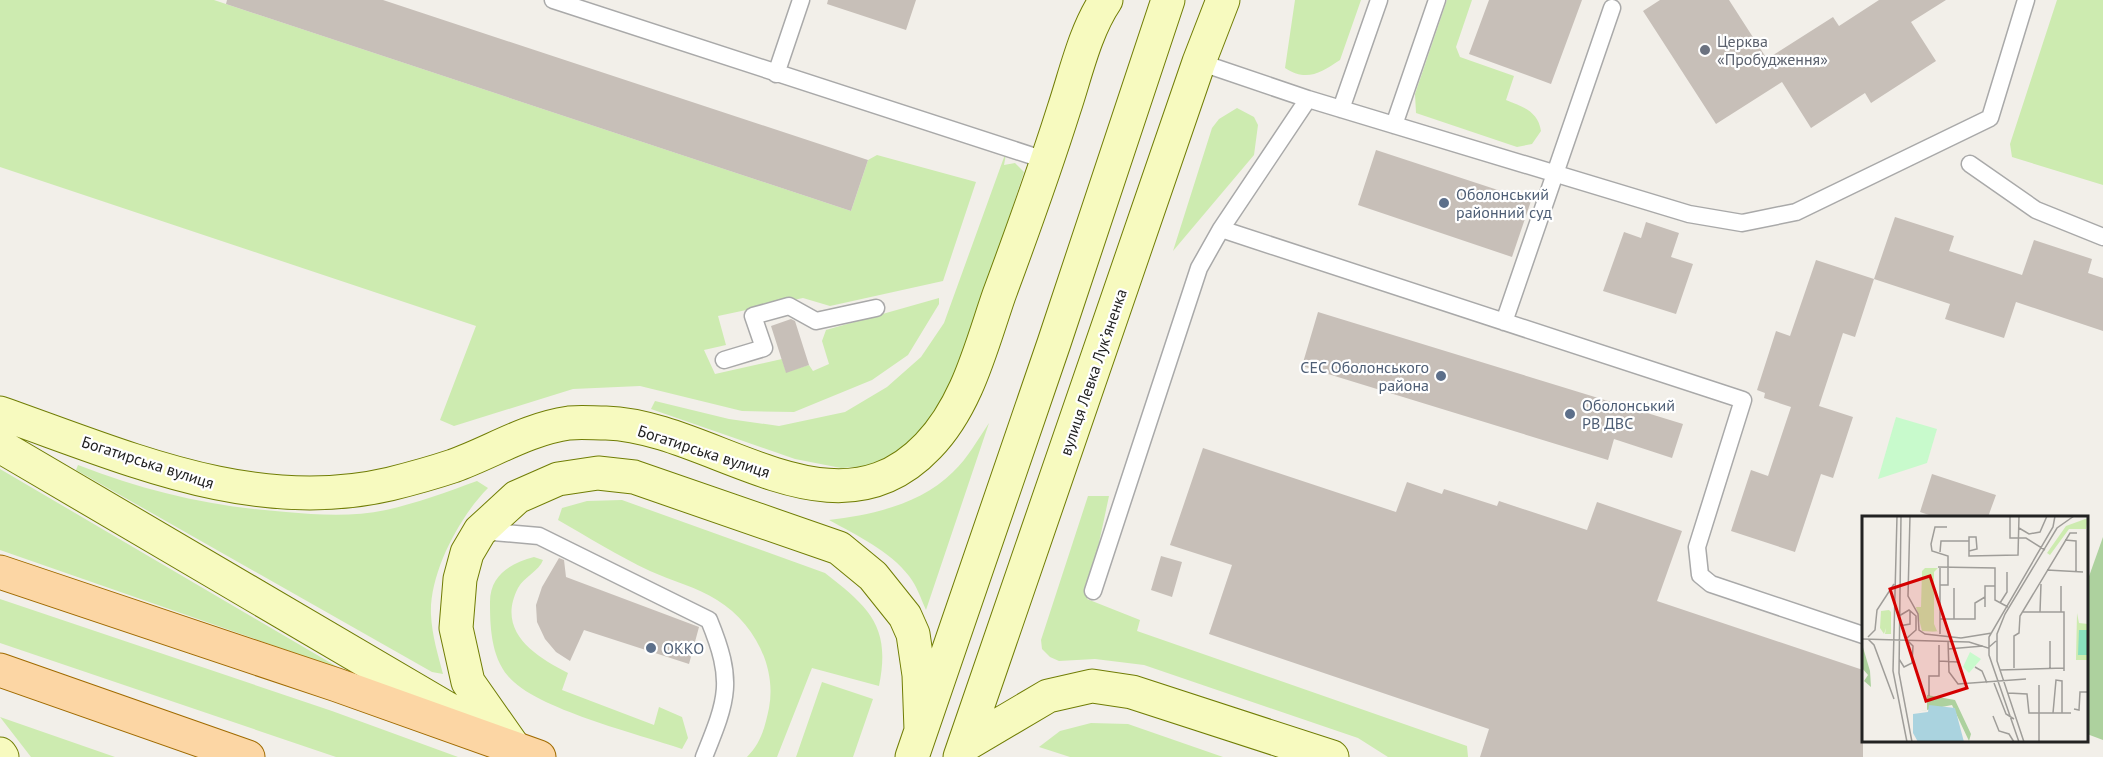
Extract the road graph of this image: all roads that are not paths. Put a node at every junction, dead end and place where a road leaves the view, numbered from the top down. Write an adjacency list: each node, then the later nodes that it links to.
1 (553, 0): 11 (lane)
2 (801, 0): 11 (lane)
3 (1106, 0): 15 (main road, Богатирська вулиця)
4 (1168, 0): 30 (main road)
5 (1223, 0): 10 (main road, вулиця Левка Лукʼяненка)
6 (1379, 0): 13 (lane)
7 (1437, 0): 14 (lane)
8 (2026, 0): 17 (lane)
9 (1612, 8): 17 (lane)
10 (1199, 62): 12 (lane); 31 (main road, вулиця Левка Лукʼяненка)
11 (776, 74): 15 (lane)
12 (1308, 99): 13 (lane); 18 (lane)
13 (1341, 109): 14 (lane)
14 (1394, 125): 17 (lane)
15 (1048, 161): 23 (main road, Богатирська вулиця)
16 (1970, 164): 19 (lane)
17 (1555, 174): 21 (lane)
18 (1221, 229): 21 (lane); 27 (lane)
19 (2103, 237)
20 (876, 308): 22 (lane)
21 (1504, 322): 28 (lane)
22 (724, 360)
23 (0, 413)
24 (0, 446): 32 (main road)
25 (480, 531): 30 (main road); 32 (main road); 34 (lane)
26 (0, 572): 32 (main road)
27 (1093, 591)
28 (1862, 635)
29 (0, 670): 33 (main road)
30 (917, 744)
31 (962, 751): 35 (main road)
32 (527, 753)
33 (248, 757)
34 (704, 757)
35 (1332, 757)

